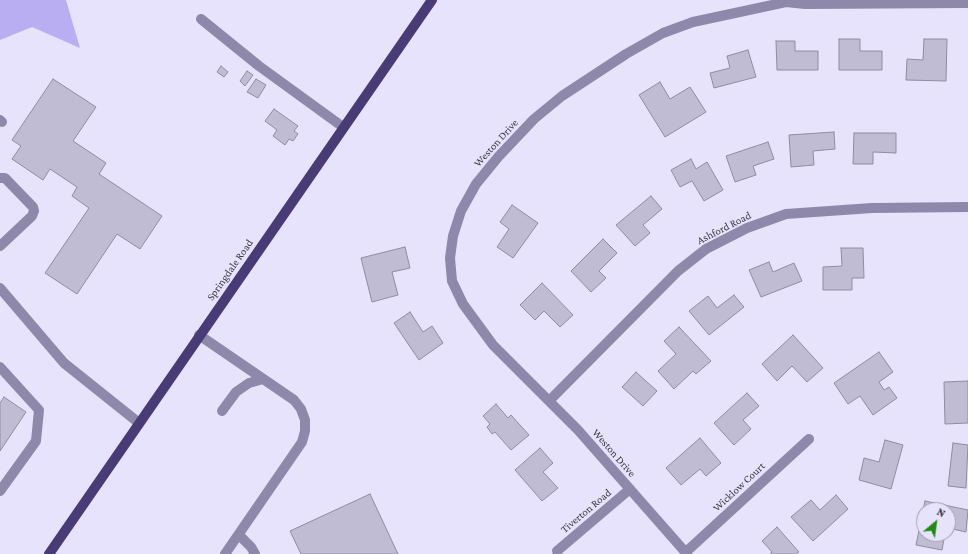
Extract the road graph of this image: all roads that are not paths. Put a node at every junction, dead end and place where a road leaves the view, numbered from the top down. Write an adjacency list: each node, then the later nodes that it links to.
1 (432, 0): 5 (main road, Springdale Road)
2 (786, 1): 3 (street, Weston Drive); 13 (street, Weston Drive)
3 (968, 3)
4 (201, 19): 5 (street)
5 (343, 127): 10 (main road, Springdale Road)
6 (0, 178): 8 (street)
7 (968, 207): 13 (street, Ashford Road)
8 (0, 246)
9 (0, 288): 15 (street)
10 (199, 335): 12 (street); 15 (main road, Springdale Road)
11 (0, 367): 18 (street)
12 (263, 379): 14 (street); 19 (street)
13 (549, 401): 17 (street, Weston Drive)
14 (222, 411)
15 (139, 423): 22 (main road, Springdale Road)
16 (809, 439): 21 (street, Wicklow Court)
17 (630, 489): 20 (street, Tiverton Road); 21 (street, Weston Drive)
18 (0, 491)
19 (238, 534): 23 (street); 24 (street)
20 (557, 551)
21 (686, 553)
22 (49, 554)
23 (225, 554)
24 (255, 554)

